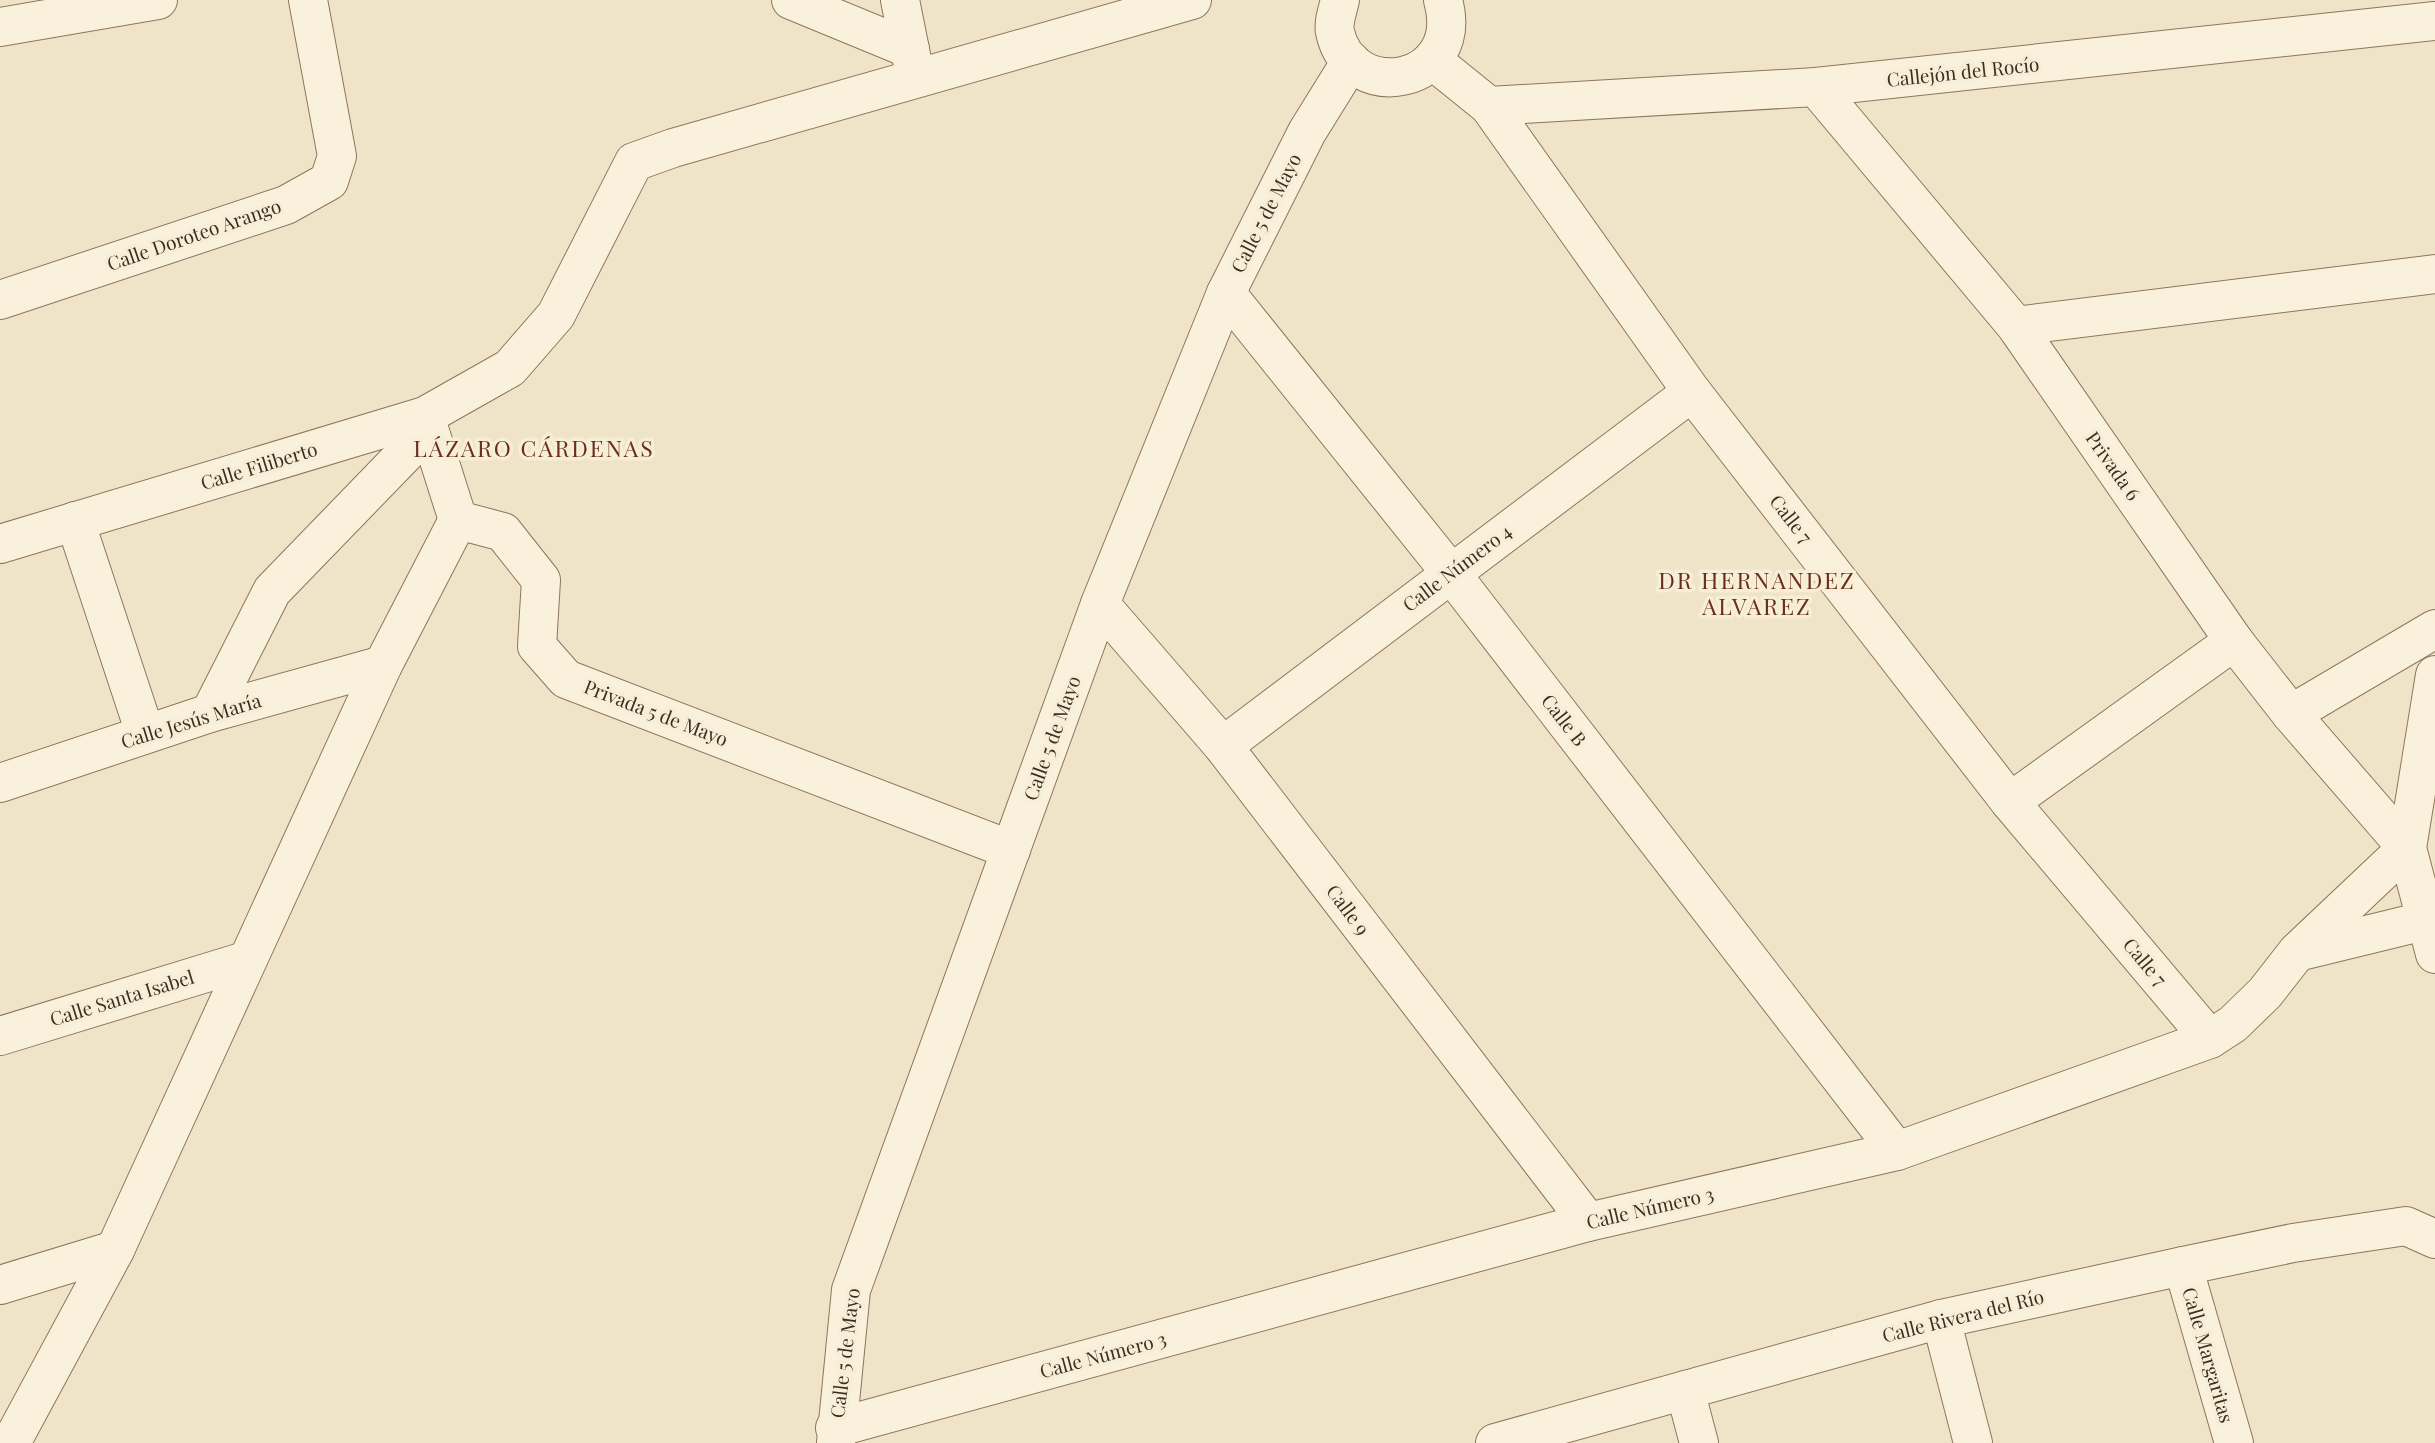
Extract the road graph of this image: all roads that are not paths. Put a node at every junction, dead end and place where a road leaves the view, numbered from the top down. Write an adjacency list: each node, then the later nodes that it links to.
1 (158, 0): 8 (street)
2 (308, 0): 17 (street, Calle Doroteo Arango)
3 (900, 0): 12 (street)
4 (1192, 0): 12 (street, Calle Filiberto)
5 (1340, 0): 11 (street)
6 (1443, 0): 10 (street)
7 (799, 2): 12 (street)
8 (21, 16)
9 (2435, 21): 13 (street, Callejón del Rocío)
10 (1432, 60): 11 (street); 14 (street, Calle 7)
11 (1351, 61): 16 (street, Calle 5 de Mayo)
12 (913, 65): 20 (street, Calle Filiberto)
13 (1816, 87): 14 (street, Callejón del Rocío); 18 (street, Privada 6)
14 (1489, 106): 19 (street, Calle 7)
15 (2435, 274): 18 (street)
16 (1226, 293): 24 (street, Calle B); 25 (street, Calle 5 de Mayo)
17 (0, 300)
18 (2016, 326): 27 (street, Privada 6)
19 (1692, 392): 24 (street, Calle Número 4); 35 (street, Calle 7)
20 (426, 424): 21 (street); 22 (street, Calle Filiberto); 30 (street)
21 (458, 520): 28 (street); 37 (street, Privada 5 de Mayo)
22 (75, 521): 23 (street, Calle Filiberto); 32 (street)
23 (0, 544)
24 (1450, 572): 33 (street, Calle Número 4); 43 (street, Calle B)
25 (1100, 604): 33 (street, Calle 9); 37 (street, Calle 5 de Mayo)
26 (2435, 629): 31 (street)
27 (2234, 641): 31 (street, Privada 6); 35 (street)
28 (383, 664): 30 (street, Calle Jesús María); 40 (street)
29 (2435, 675): 36 (street)
30 (210, 713): 32 (street, Calle Jesús María)
31 (2291, 714): 36 (street, Privada 6)
32 (145, 733): 34 (street, Calle Jesús María)
33 (1223, 746): 44 (street, Calle 9)
34 (0, 783)
35 (2010, 802): 42 (street, Calle 7)
36 (2407, 848): 38 (street); 39 (street, Calle Número 3)
37 (1011, 850): 51 (street, Calle 5 de Mayo)
38 (2431, 937): 39 (street)
39 (2297, 952): 42 (street, Calle Número 3)
40 (245, 961): 41 (street, Calle Santa Isabel); 46 (street)
41 (0, 1036)
42 (2210, 1040): 43 (street, Calle Número 3)
43 (1897, 1151): 44 (street, Calle Número 3)
44 (1588, 1222): 51 (street, Calle Número 3)
45 (2435, 1239): 47 (street, Calle Rivera del Río)
46 (115, 1250): 48 (street); 52 (street)
47 (2183, 1266): 49 (street, Calle Rivera del Río); 56 (street, Calle Margaritas)
48 (0, 1285)
49 (1941, 1319): 50 (street, Calle Rivera del Río); 55 (street)
50 (1685, 1390): 53 (street, Calle Rivera del Río); 54 (street)
51 (835, 1436)
52 (10, 1443)
53 (1496, 1443)
54 (1699, 1443)
55 (1973, 1443)
56 (2234, 1443)

